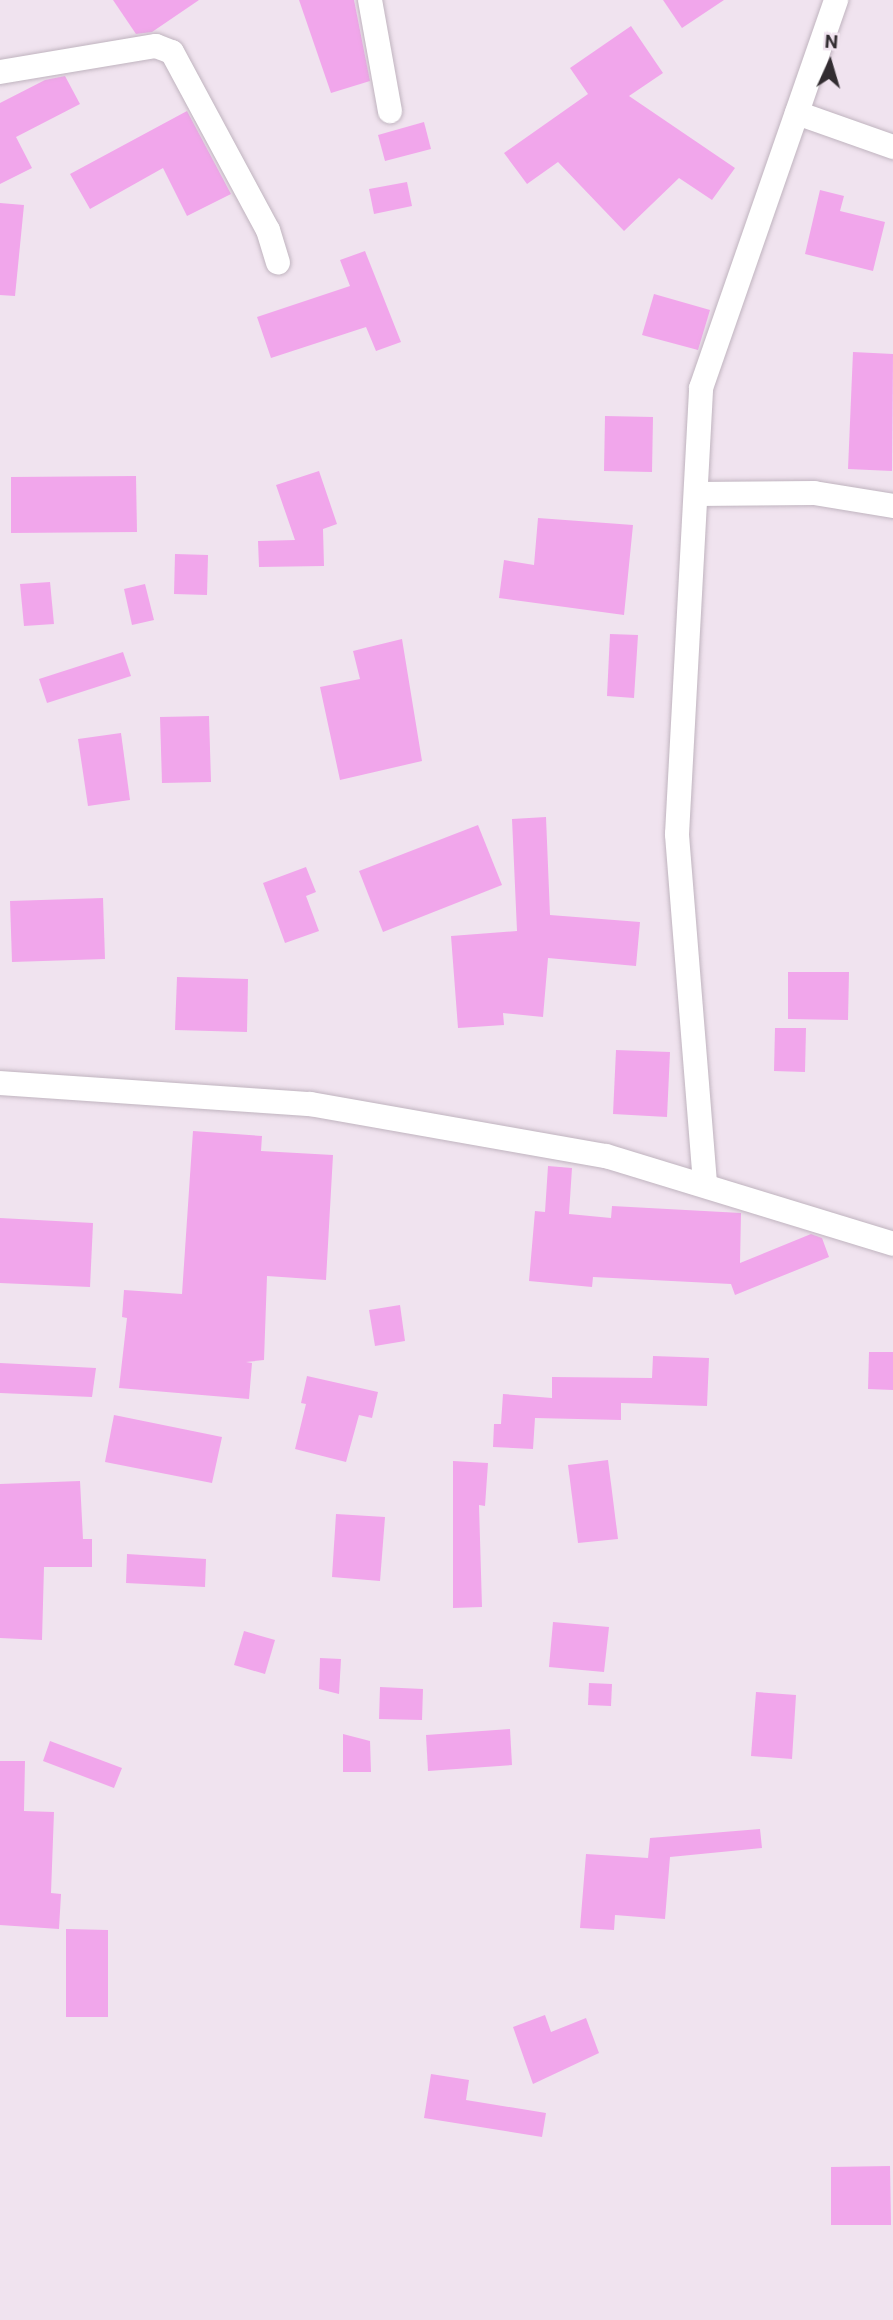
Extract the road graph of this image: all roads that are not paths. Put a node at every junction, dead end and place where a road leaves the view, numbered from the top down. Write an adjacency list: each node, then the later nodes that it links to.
1 (370, 0): 4 (street)
2 (836, 0): 5 (street)
3 (0, 72): 7 (street)
4 (390, 111)
5 (797, 113): 6 (street); 8 (street)
6 (893, 147)
7 (278, 262)
8 (696, 494): 9 (street); 11 (street)
9 (893, 506)
10 (0, 1083): 11 (street)
11 (705, 1183): 12 (street)
12 (893, 1244)

